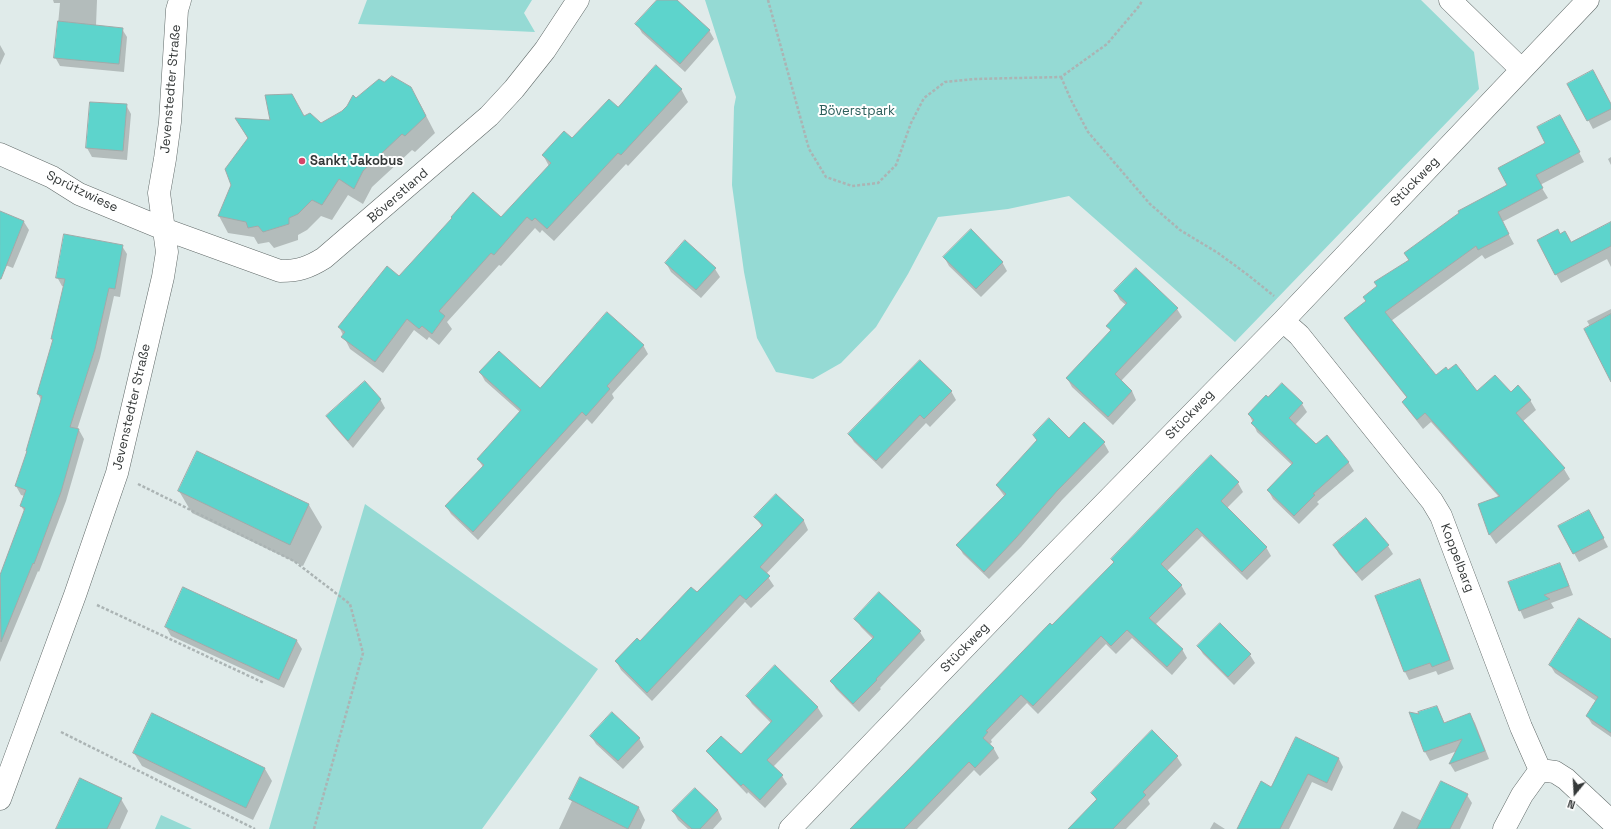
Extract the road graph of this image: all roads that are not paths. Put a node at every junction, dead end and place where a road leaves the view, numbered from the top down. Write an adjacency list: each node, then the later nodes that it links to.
1 (180, 0): 7 (street, Jevenstedter Straße)
2 (578, 0): 7 (street, Böverstland)
3 (1450, 0): 5 (street)
4 (1588, 0): 5 (street, Stückweg)
5 (1521, 69): 8 (street, Stückweg)
6 (0, 154): 7 (street, Sprützwiese)
7 (164, 229): 10 (street, Jevenstedter Straße)
8 (1283, 321): 9 (street, Koppelbarg); 12 (street, Stückweg)
9 (1540, 770): 11 (street); 13 (street)
10 (0, 799)
11 (1611, 821)
12 (790, 829)
13 (1504, 829)

